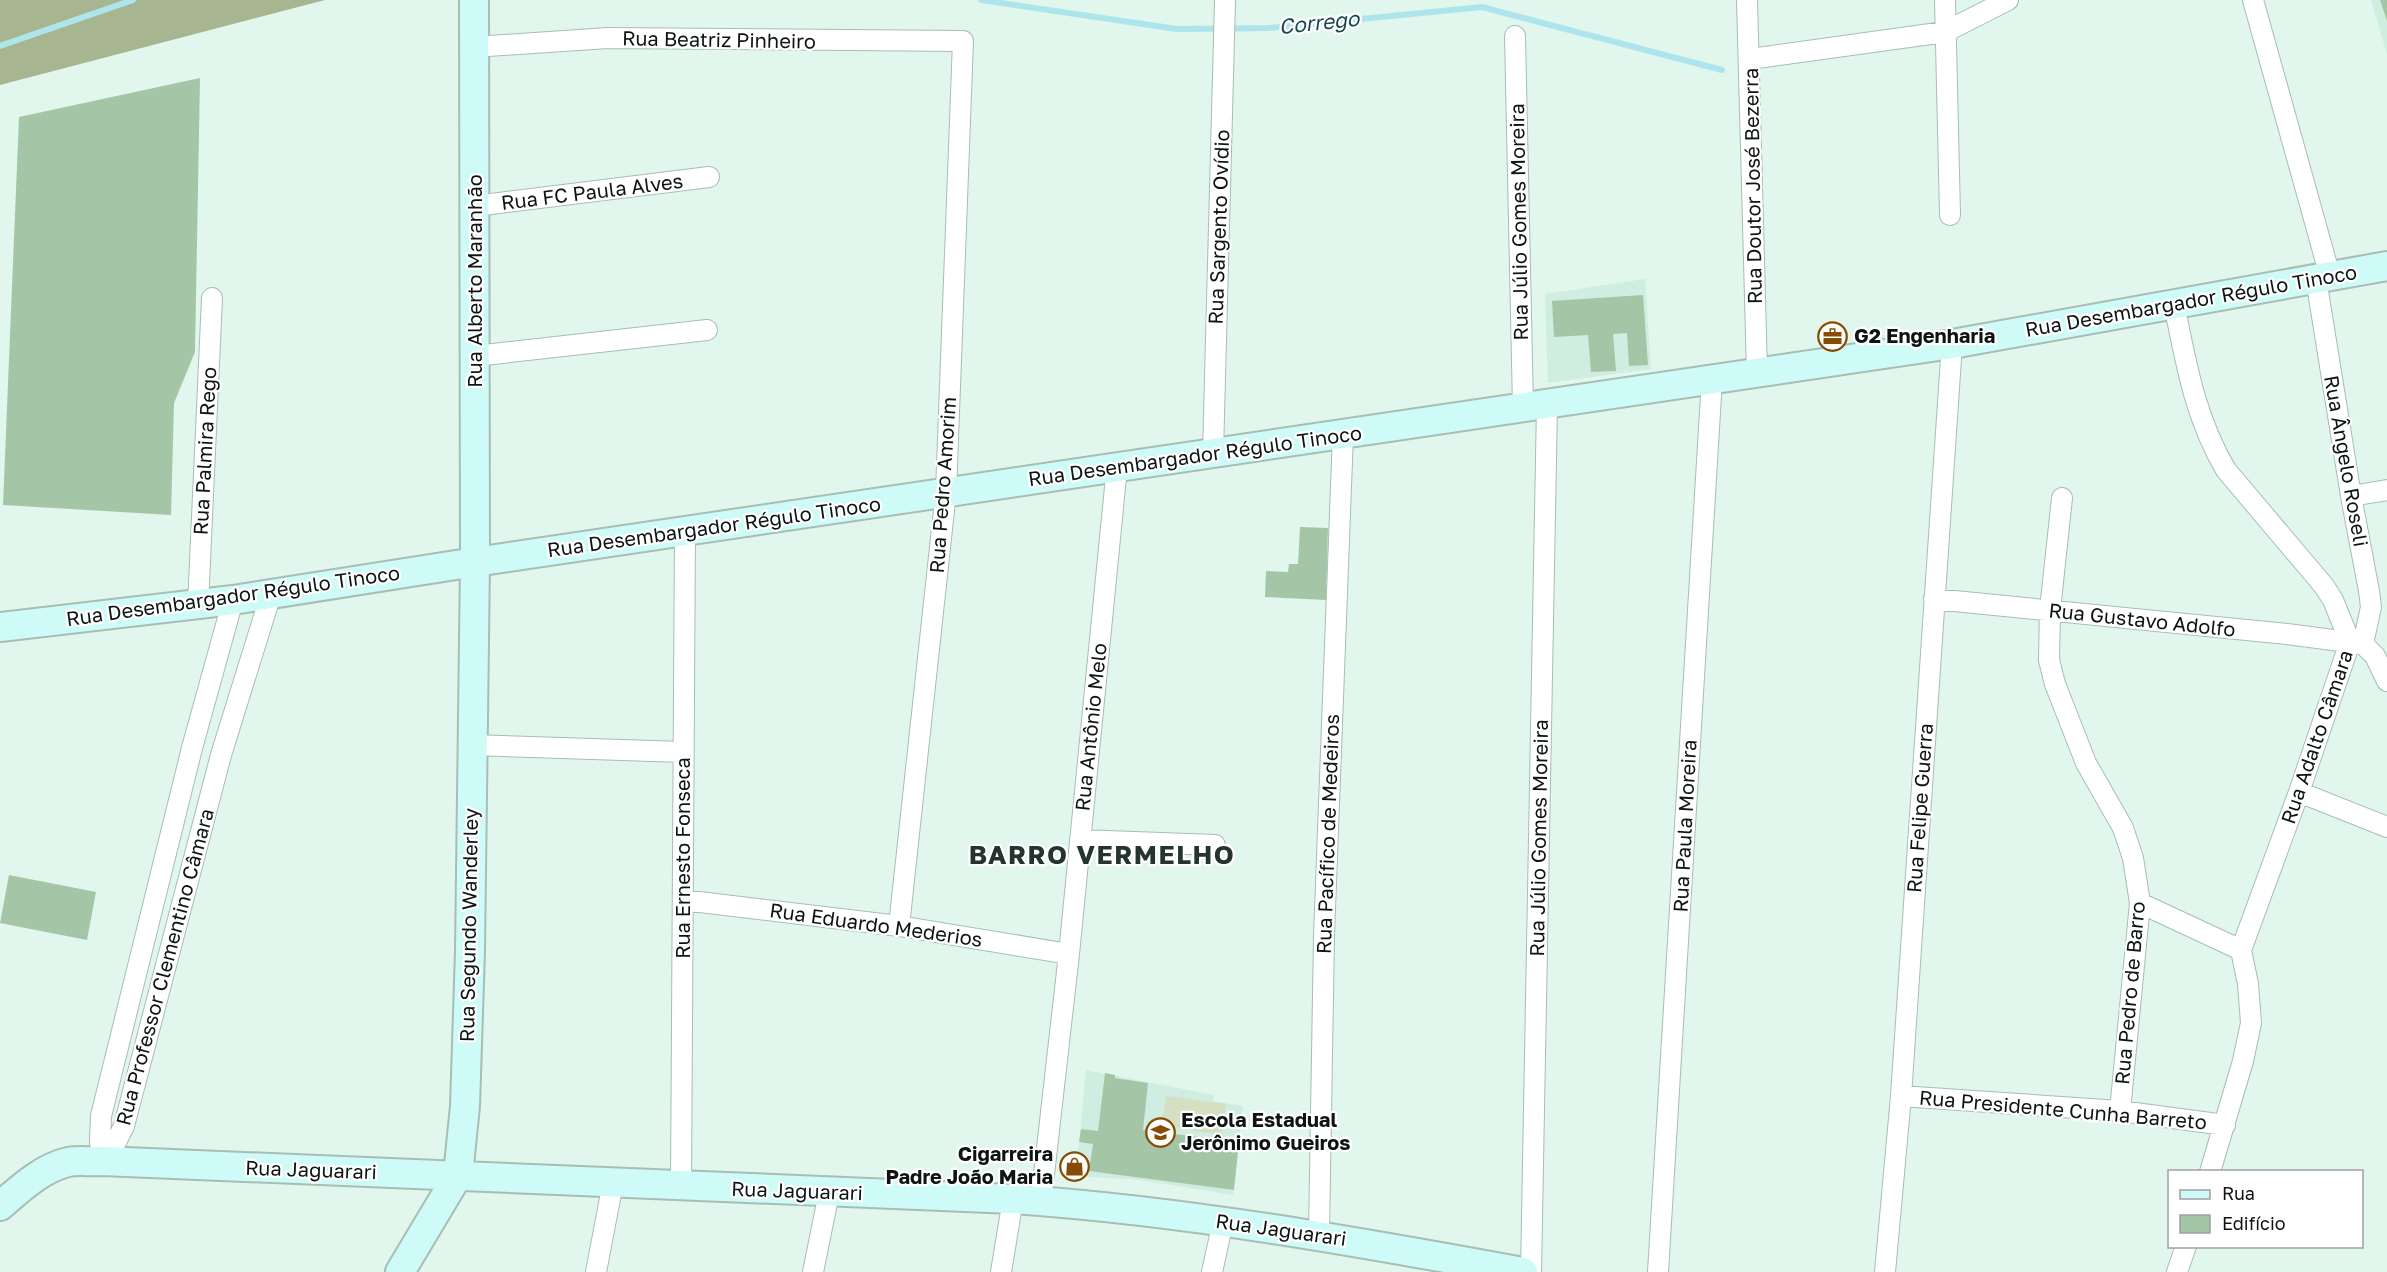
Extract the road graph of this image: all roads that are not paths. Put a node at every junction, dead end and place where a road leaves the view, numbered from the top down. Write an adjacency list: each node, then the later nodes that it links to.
1 (474, 0): 10 (street, Rua Alberto Maranhão)
2 (1747, 0): 11 (street, Rua Doutor José Bezerra)
3 (1945, 0): 7 (street)
4 (2008, 0): 7 (street)
5 (2253, 0): 16 (street, Rua Ângelo Roseli)
6 (1225, 5): 26 (street, Rua Sargento Ovídio)
7 (1945, 32): 11 (street); 14 (street)
8 (1515, 36): 24 (street, Rua Júlio Gomes Moreira)
9 (963, 41): 10 (street, Rua Beatriz Pinheiro); 29 (street, Rua Pedro Amorim)
10 (474, 47): 13 (street, Rua Alberto Maranhão)
11 (1750, 59): 22 (street, Rua Doutor José Bezerra)
12 (709, 177): 13 (street, Rua FC Paula Alves)
13 (475, 206): 21 (street, Rua Alberto Maranhão)
14 (1950, 215)
15 (2387, 266): 16 (street, Rua Desembargador Régulo Tinoco)
16 (2323, 278): 18 (street, Rua Desembargador Régulo Tinoco); 30 (street, Rua Ângelo Roseli)
17 (212, 298): 37 (street, Rua Palmira Rego)
18 (2174, 304): 20 (street, Rua Desembargador Régulo Tinoco); 40 (street, Rua Adalto Câmara)
19 (707, 330): 21 (street)
20 (1952, 344): 22 (street, Rua Desembargador Régulo Tinoco); 35 (street, Rua Felipe Guerra)
21 (475, 356): 33 (street, Rua Alberto Maranhão)
22 (1757, 372): 23 (street, Rua Desembargador Régulo Tinoco)
23 (1712, 379): 24 (street, Rua Desembargador Régulo Tinoco); 78 (street, Rua Paula Moreira)
24 (1535, 405): 25 (street, Rua Desembargador Régulo Tinoco); 77 (street, Rua Júlio Gomes Moreira)
25 (1343, 434): 26 (street, Rua Desembargador Régulo Tinoco); 69 (street, Rua Pacífico de Medeiros)
26 (1213, 453): 27 (street, Rua Desembargador Régulo Tinoco)
27 (1117, 467): 29 (street, Rua Desembargador Régulo Tinoco); 48 (street, Rua Antônio Melo)
28 (2387, 490): 30 (street)
29 (946, 492): 32 (street, Rua Desembargador Régulo Tinoco); 52 (street, Rua Pedro Amorim)
30 (2350, 496): 40 (street, Rua Ângelo Roseli)
31 (2062, 498): 38 (street, Rua Pedro de Barro)
32 (686, 531): 33 (street, Rua Desembargador Régulo Tinoco); 44 (street, Rua Ernesto Fonseca)
33 (475, 562): 34 (street, Rua Desembargador Régulo Tinoco); 42 (street, Rua Segundo Wanderley)
34 (271, 594): 36 (street, Rua Desembargador Régulo Tinoco); 45 (street, Rua Professor Clementino Câmara)
35 (1934, 599): 38 (street, Rua Gustavo Adolfo); 57 (street, Rua Felipe Guerra)
36 (233, 600): 37 (street, Rua Desembargador Régulo Tinoco); 43 (street, Rua Professor Clementino Câmara)
37 (198, 605): 39 (street, Rua Desembargador Régulo Tinoco)
38 (2050, 610): 40 (street, Rua Gustavo Adolfo); 51 (street, Rua Pedro de Barro)
39 (0, 627)
40 (2357, 643): 41 (street); 46 (street, Rua Adalto Câmara)
41 (2387, 681)
42 (472, 745): 44 (street); 62 (street, Rua Segundo Wanderley)
43 (192, 748): 45 (street); 55 (street, Rua Professor Clementino Câmara)
44 (683, 752): 50 (street, Rua Ernesto Fonseca)
45 (221, 755): 56 (street, Rua Professor Clementino Câmara)
46 (2299, 792): 47 (street); 53 (street, Rua Adalto Câmara)
47 (2387, 827)
48 (1080, 840): 49 (street); 54 (street, Rua Antônio Melo)
49 (1215, 845)
50 (683, 900): 52 (street, Rua Eduardo Mederios); 64 (street, Rua Ernesto Fonseca)
51 (2140, 903): 53 (street); 58 (street, Rua Pedro de Barro)
52 (899, 926): 54 (street, Rua Eduardo Mederios)
53 (2241, 950): 59 (street)
54 (1069, 954): 66 (street, Rua Antônio Melo)
55 (136, 976): 56 (street); 60 (street, Rua Professor Clementino Câmara)
56 (162, 983): 60 (street, Rua Professor Clementino Câmara)
57 (1901, 1096): 58 (street, Rua Presidente Cunha Barreto); 79 (street, Rua Felipe Guerra)
58 (2120, 1111): 59 (street, Rua Presidente Cunha Barreto)
59 (2225, 1125): 61 (street)
60 (102, 1161): 62 (street, Rua Jaguarari); 67 (street, Rua Jaguarari)
61 (2211, 1170)
62 (458, 1175): 63 (street, Rua Jaguarari); 71 (street, Rua Segundo Wanderley)
63 (613, 1183): 64 (street, Rua Jaguarari); 72 (street)
64 (681, 1186): 65 (street, Rua Jaguarari)
65 (829, 1193): 66 (street, Rua Jaguarari); 73 (street)
66 (1027, 1200): 68 (street, Rua Jaguarari); 74 (street, Rua Antônio Melo)
67 (0, 1206)
68 (1223, 1222): 69 (street, Rua Jaguarari); 75 (street)
69 (1319, 1234): 76 (street, Rua Jaguarari)
70 (2185, 1248): 80 (street)
71 (400, 1272)
72 (596, 1272)
73 (813, 1272)
74 (1001, 1272)
75 (1212, 1272)
76 (1523, 1272)
77 (1531, 1272)
78 (1658, 1272)
79 (1885, 1272)
80 (2178, 1272)

